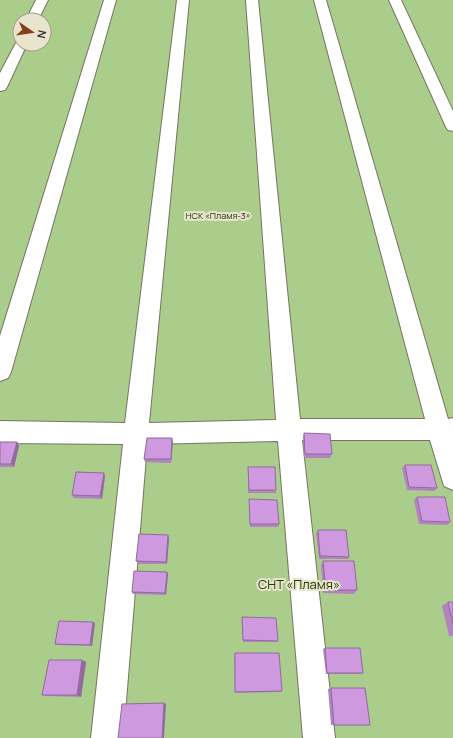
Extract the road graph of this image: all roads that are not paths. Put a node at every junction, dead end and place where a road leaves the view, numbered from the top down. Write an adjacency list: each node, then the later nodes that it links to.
1 (42, 0): 7 (street)
2 (110, 0): 11 (street)
3 (183, 0): 15 (street)
4 (252, 0): 12 (street)
5 (320, 0): 13 (street)
6 (395, 0): 10 (street)
7 (36, 12)
8 (17, 52): 9 (street)
9 (0, 87)
10 (453, 127)
11 (0, 372)
12 (289, 430): 13 (street); 15 (street); 18 (street)
13 (446, 430): 16 (street)
14 (0, 432): 15 (street)
15 (136, 434): 17 (street)
16 (453, 478)
17 (107, 738)
18 (319, 738)

